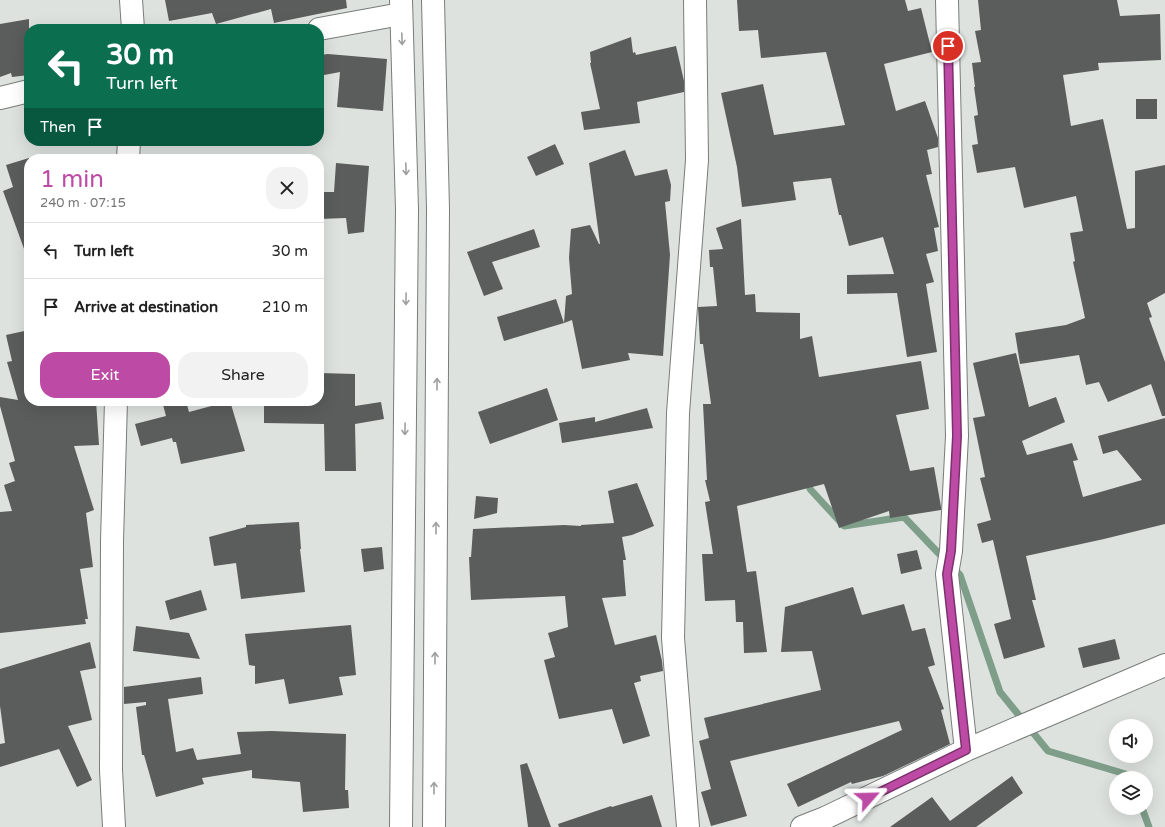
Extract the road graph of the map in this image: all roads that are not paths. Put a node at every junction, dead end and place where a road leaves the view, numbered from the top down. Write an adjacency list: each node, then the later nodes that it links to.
1 (131, 0): 6 (street)
2 (433, 0): 16 (street, one-way to 2)
3 (695, 0): 17 (street)
4 (947, 0): 12 (street)
5 (401, 7): 7 (street); 15 (street, one-way to 15)
6 (133, 24)
7 (324, 29)
8 (24, 92): 9 (street)
9 (0, 98)
10 (116, 406): 14 (street)
11 (1165, 665): 12 (street)
12 (966, 750): 13 (street)
13 (827, 823): 18 (street)
14 (114, 827)
15 (401, 827)
16 (434, 827)
17 (688, 827)
18 (802, 827)

